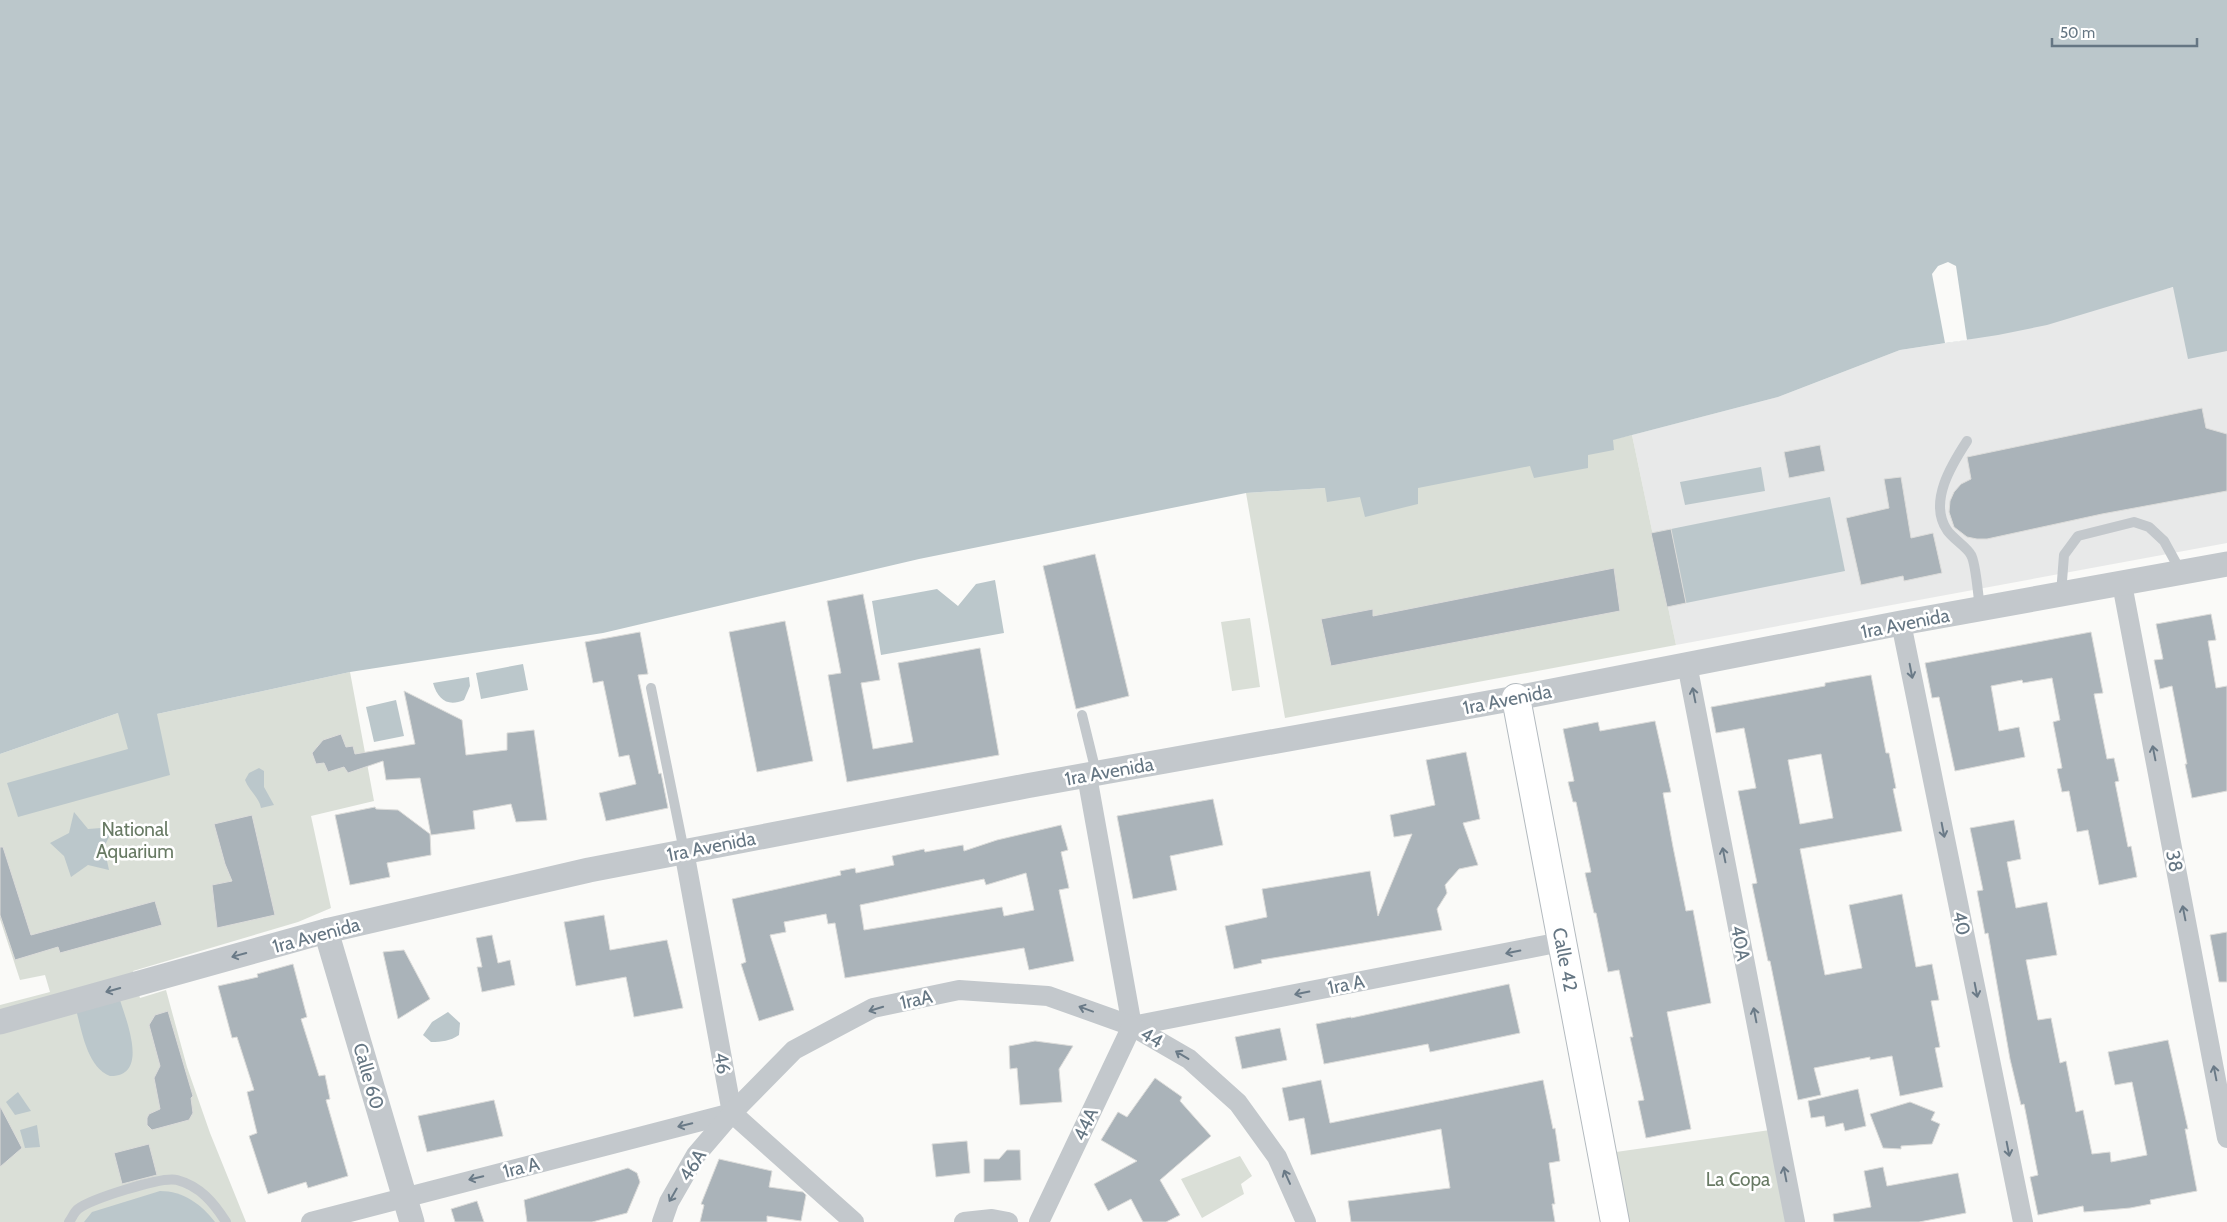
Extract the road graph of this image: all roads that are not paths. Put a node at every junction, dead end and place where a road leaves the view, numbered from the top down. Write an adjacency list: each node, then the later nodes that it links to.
1 (1967, 441): 6 (lane)
2 (2227, 564): 3 (street, 1ra Avenida)
3 (2182, 572): 4 (street, 1ra Avenida); 5 (lane)
4 (2122, 584): 5 (street, 1ra Avenida); 19 (street, 38, one-way to 4)
5 (2061, 594): 6 (street, 1ra Avenida)
6 (1980, 609): 7 (street, 1ra Avenida)
7 (1901, 623): 8 (street, 1ra Avenida); 33 (street, 40, one-way to 33)
8 (1688, 664): 10 (street, 1ra Avenida); 32 (street, 40A, one-way to 8)
9 (651, 688): 13 (lane)
10 (1516, 698): 12 (street, 1ra Avenida); 15 (main road, Calle 42)
11 (1082, 715): 12 (lane)
12 (1092, 775): 13 (street, 1ra Avenida); 17 (street, 44)
13 (684, 852): 14 (street, 1ra Avenida); 18 (street, 46)
14 (326, 931): 16 (street, 1ra Avenida, one-way to 16); 20 (street, Calle 60)
15 (1561, 942): 17 (street, 1ra A, one-way to 17); 31 (main road, Calle 42)
16 (7, 1020)
17 (1132, 1026): 18 (street, 1raA, one-way to 18); 29 (street, 44A); 30 (street, 44, one-way to 17)
18 (732, 1113): 20 (street, 1ra A, one-way to 20); 25 (street, 46A, one-way to 25); 26 (street)
19 (2227, 1138)
20 (404, 1196): 23 (street, 1ra A); 24 (street, Calle 60)
21 (70, 1222): 22 (lane)
22 (226, 1222)
23 (311, 1222)
24 (412, 1222)
25 (662, 1222)
26 (854, 1222)
27 (964, 1222): 28 (street)
28 (1008, 1222)
29 (1039, 1222)
30 (1306, 1222)
31 (1615, 1222)
32 (1795, 1222)
33 (2023, 1222)

